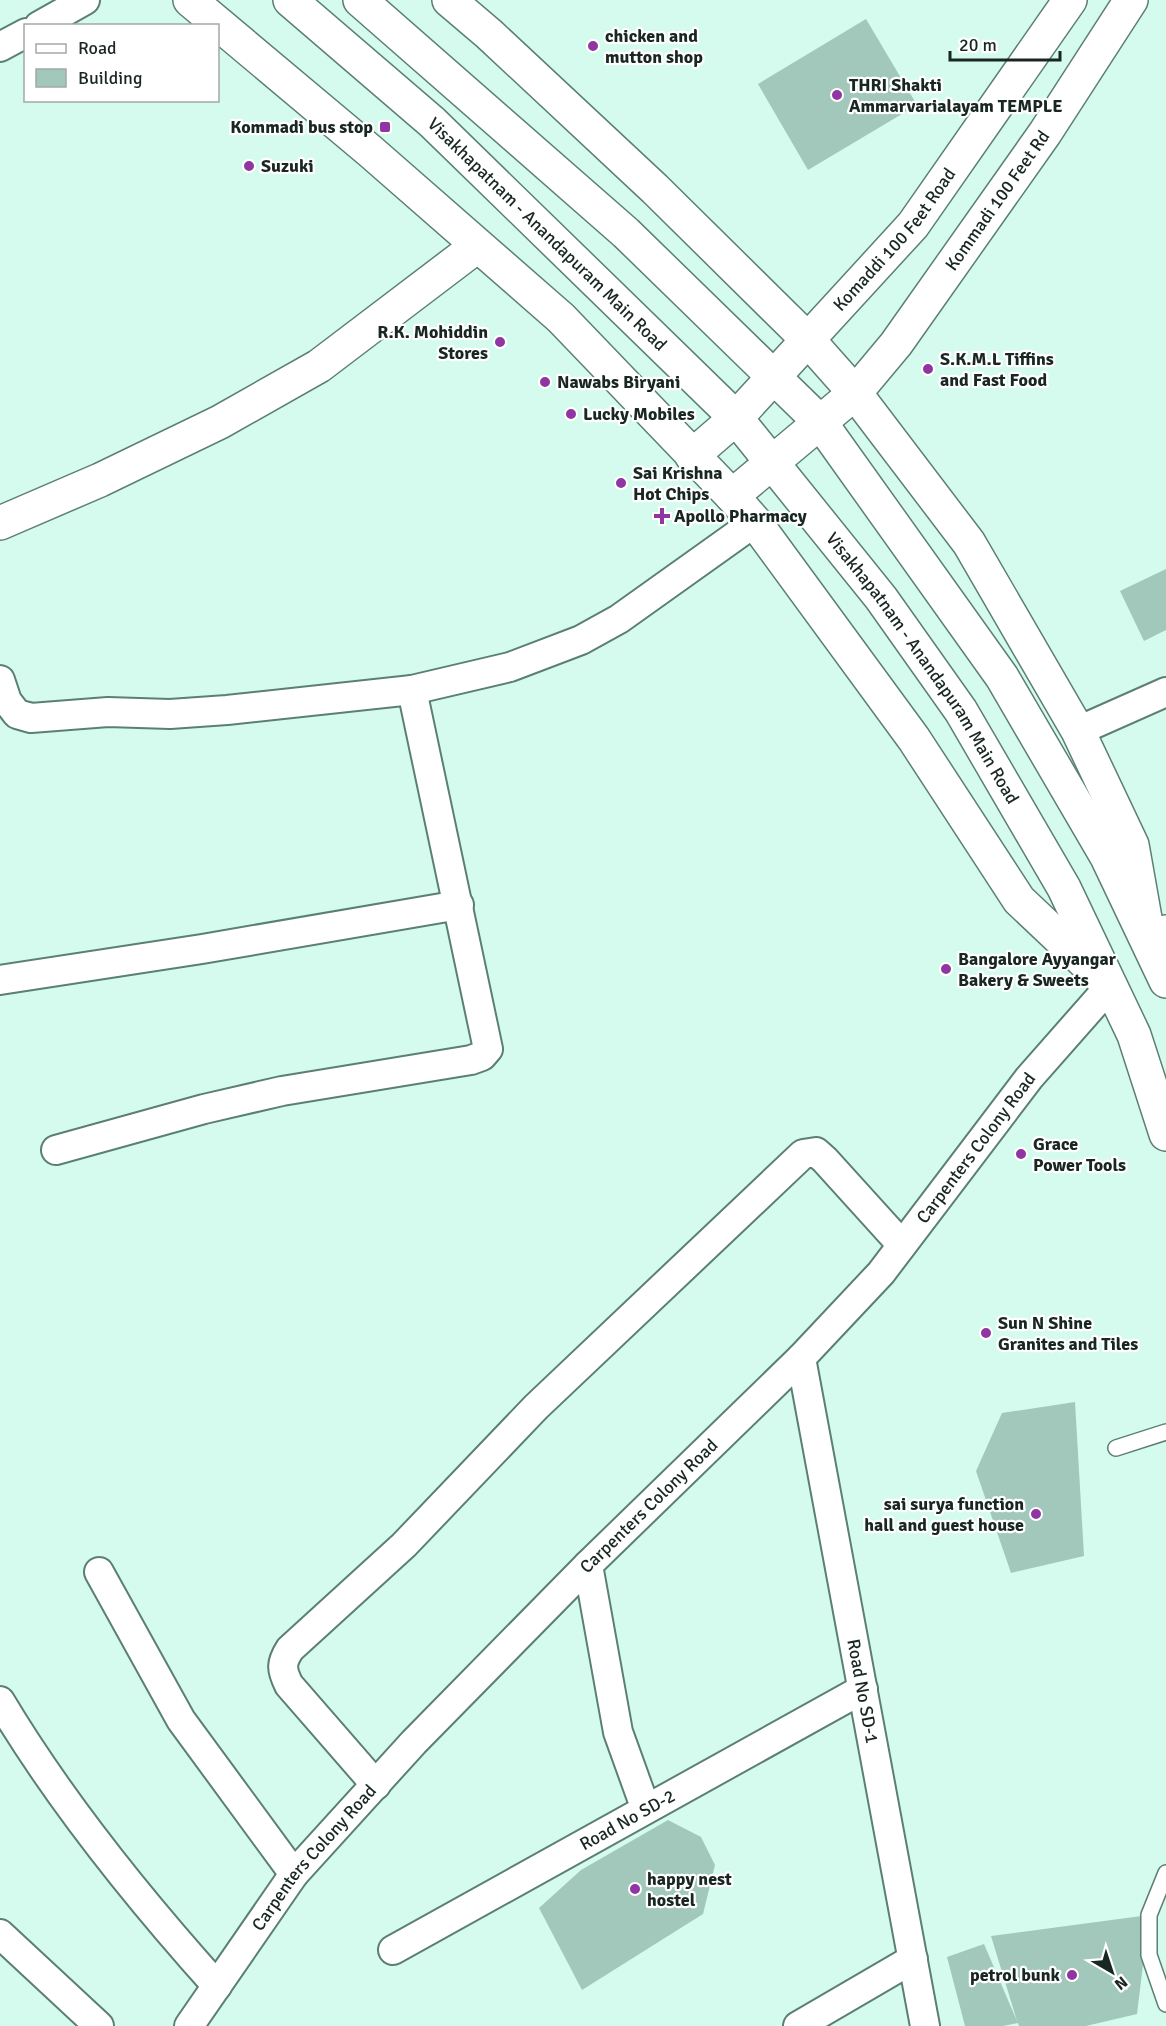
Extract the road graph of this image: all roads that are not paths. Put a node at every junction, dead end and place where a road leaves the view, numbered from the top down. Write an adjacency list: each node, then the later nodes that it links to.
1 (85, 0): 8 (street)
2 (190, 0): 10 (main road)
3 (290, 0): 17 (main road, Visakhapatnam - Anandapuram Main Road)
4 (360, 0): 15 (main road)
5 (449, 0): 14 (main road)
6 (1070, 0): 14 (main road, Komaddi 100 Feet Road)
7 (1131, 0): 16 (main road, Kommadi 100 Feet Rd)
8 (43, 24)
9 (219, 24): 13 (main road)
10 (219, 24)
11 (24, 34): 12 (street)
12 (0, 47)
13 (477, 246): 19 (main road); 23 (main road)
14 (809, 341): 15 (main road, Komaddi 100 Feet Road); 16 (main road)
15 (776, 376): 17 (main road, Komaddi 100 Feet Road); 18 (main road)
16 (855, 393): 18 (main road); 27 (main road)
17 (736, 418): 19 (main road, Komaddi 100 Feet Road); 20 (main road, Visakhapatnam - Anandapuram Main Road)
18 (820, 422): 20 (main road); 29 (main road)
19 (692, 456): 21 (main road)
20 (774, 462): 21 (main road); 32 (main road, Visakhapatnam - Anandapuram Main Road)
21 (732, 496): 22 (main road)
22 (755, 522): 25 (street); 32 (main road)
23 (0, 523)
24 (0, 681): 25 (street)
25 (412, 690): 28 (street)
26 (1166, 692): 27 (street)
27 (1078, 731): 29 (main road)
28 (459, 905): 30 (street); 34 (street)
29 (1157, 936): 31 (main road)
30 (0, 980)
31 (1166, 981)
32 (1110, 986): 33 (main road, Visakhapatnam - Anandapuram Main Road); 35 (street, Carpenters Colony Road)
33 (1166, 1134)
34 (56, 1150)
35 (902, 1245): 36 (street, Carpenters Colony Road); 43 (street)
36 (801, 1358): 39 (street, Carpenters Colony Road); 41 (street, Road No SD-1)
37 (1166, 1432): 38 (lane)
38 (1116, 1448)
39 (588, 1565): 43 (street, Carpenters Colony Road); 44 (street)
40 (99, 1572): 46 (street)
41 (863, 1689): 44 (street, Road No SD-2); 49 (street, Road No SD-1)
42 (0, 1701): 50 (street)
43 (376, 1785): 46 (street, Carpenters Colony Road)
44 (645, 1808): 48 (street, Road No SD-2)
45 (1166, 1873): 51 (lane)
46 (294, 1874): 50 (street, Carpenters Colony Road)
47 (0, 1934): 52 (street)
48 (393, 1950)
49 (913, 1959): 54 (street); 55 (street, Road No SD-1)
50 (217, 1986): 53 (street, Carpenters Colony Road)
51 (1166, 2004)
52 (99, 2026)
53 (189, 2026)
54 (798, 2026)
55 (925, 2026)

